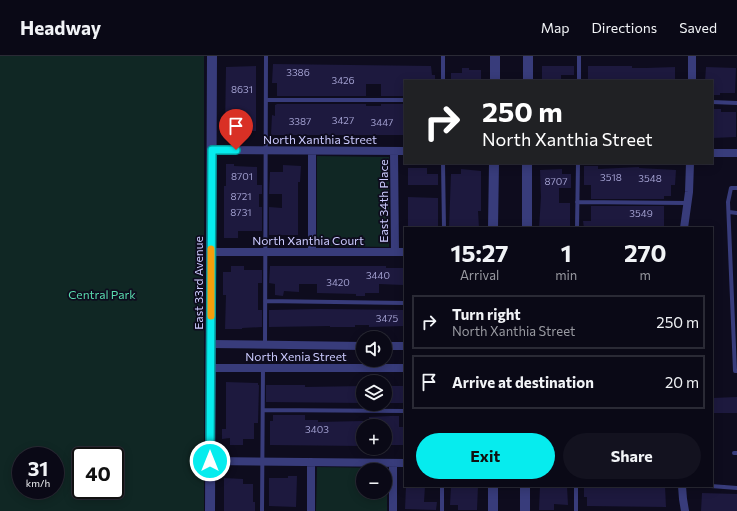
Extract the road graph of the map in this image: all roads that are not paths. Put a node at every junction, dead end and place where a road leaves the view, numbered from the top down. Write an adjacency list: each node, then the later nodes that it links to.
1 (212, 56): 17 (street, East 33rd Avenue)
2 (266, 56): 13 (lane)
3 (443, 56): 8 (lane)
4 (495, 56): 9 (street)
5 (528, 56): 10 (street)
6 (579, 56): 11 (lane)
7 (692, 56): 12 (street)
8 (443, 80)
9 (495, 80)
10 (528, 80)
11 (579, 80)
12 (692, 80)
13 (266, 100): 14 (lane); 18 (lane)
14 (404, 100)
15 (713, 102): 16 (lane)
16 (737, 103)
17 (212, 150): 18 (street, North Xanthia Street); 39 (street, East 33rd Avenue)
18 (265, 150): 19 (street, North Xanthia Street); 40 (lane)
19 (312, 150): 20 (street, North Xanthia Street); 41 (street)
20 (394, 151): 21 (street, North Xanthia Street); 42 (street, East 34th Place)
21 (404, 151)
22 (713, 153): 23 (street)
23 (737, 153)
24 (443, 164): 34 (lane)
25 (494, 164): 35 (street)
26 (527, 164): 36 (street)
27 (578, 164): 30 (lane)
28 (690, 164): 31 (street)
29 (737, 188): 32 (lane)
30 (577, 202): 31 (lane); 37 (lane)
31 (687, 203): 38 (street)
32 (728, 212): 33 (lane); 54 (lane)
33 (737, 213)
34 (444, 227)
35 (493, 227)
36 (526, 227)
37 (577, 227)
38 (684, 227)
39 (211, 252): 40 (street, North Xanthia Court); 46 (street, East 33rd Avenue)
40 (265, 252): 41 (street, North Xanthia Court); 44 (lane)
41 (312, 252): 42 (street, North Xanthia Court)
42 (395, 252): 43 (street, North Xanthia Court)
43 (404, 252)
44 (265, 301): 45 (lane); 47 (lane)
45 (404, 303)
46 (211, 344): 47 (street, North Xenia Street); 51 (street, East 33rd Avenue)
47 (265, 345): 48 (street, North Xenia Street)
48 (356, 346)
49 (392, 346): 50 (street)
50 (404, 346)
51 (211, 368): 52 (street, North Xenia Street); 57 (street, East 33rd Avenue)
52 (263, 368): 53 (street, North Xenia Street); 55 (lane)
53 (404, 368)
54 (737, 371)
55 (263, 410): 56 (lane); 58 (lane)
56 (404, 411)
57 (210, 461): 58 (street); 69 (street, East 33rd Avenue)
58 (262, 462): 59 (street); 70 (lane)
59 (311, 462): 60 (street); 71 (street)
60 (393, 463): 61 (street); 72 (street)
61 (404, 463)
62 (713, 486): 68 (lane)
63 (442, 487): 73 (lane)
64 (493, 487): 74 (street)
65 (525, 487): 75 (street)
66 (576, 487): 76 (lane)
67 (682, 487): 77 (street)
68 (737, 488)
69 (210, 511)
70 (262, 511)
71 (311, 511)
72 (393, 511)
73 (442, 511)
74 (493, 511)
75 (525, 511)
76 (576, 511)
77 (685, 511)

